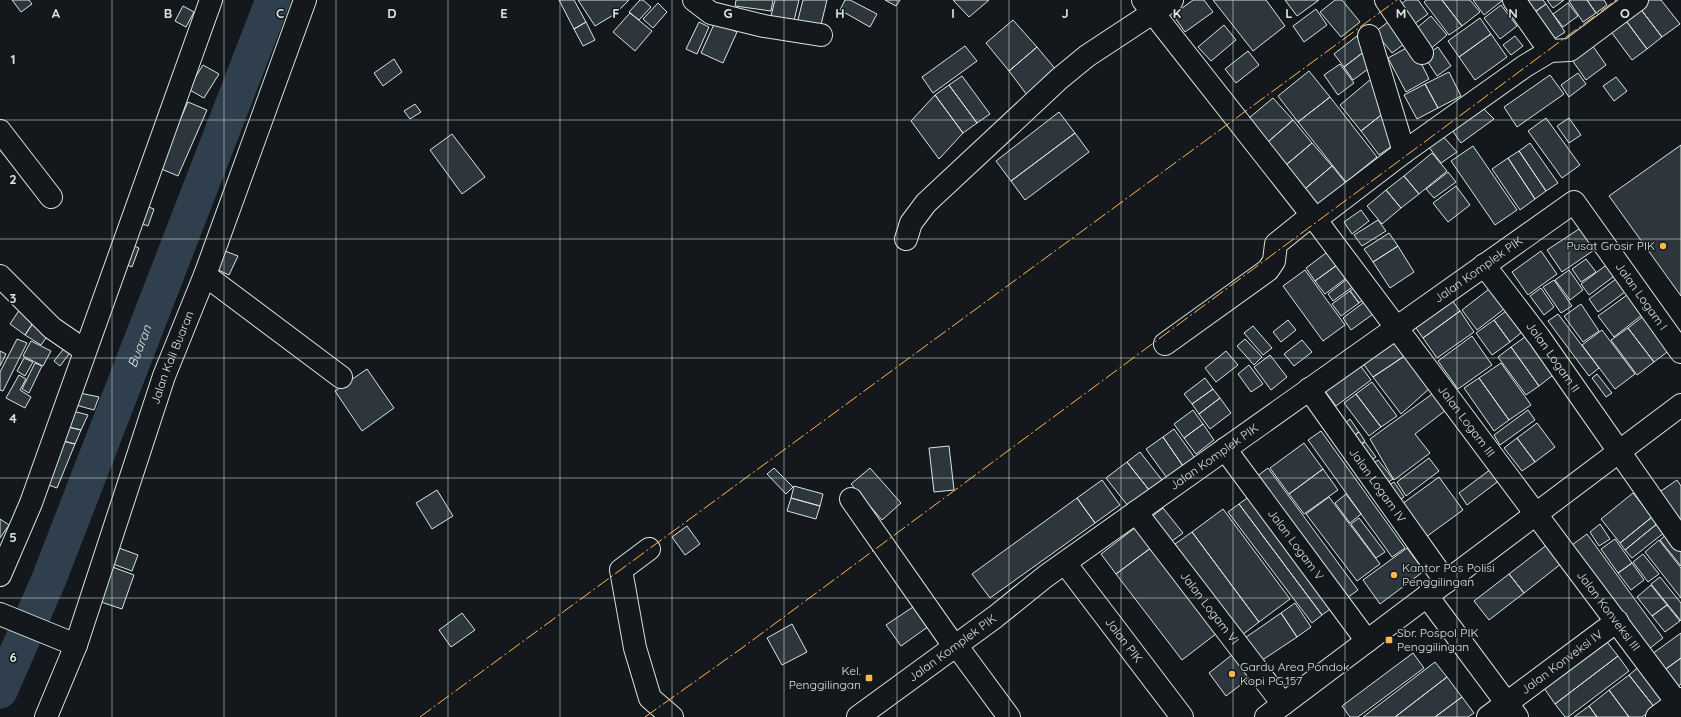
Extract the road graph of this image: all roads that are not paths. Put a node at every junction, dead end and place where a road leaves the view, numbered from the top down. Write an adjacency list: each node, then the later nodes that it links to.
1 (211, 0): 24 (street)
2 (305, 0): 20 (street, Jalan Kali Buaran)
3 (694, 0): 9 (street)
4 (1172, 0): 8 (street)
5 (1514, 0): 11 (street)
6 (1637, 0): 11 (street)
7 (1389, 1): 12 (street)
8 (1148, 7): 17 (street, Jalan Logam III); 18 (street)
9 (821, 35)
10 (1369, 36): 14 (street)
11 (1550, 51): 14 (street)
12 (1422, 53)
13 (0, 132): 15 (street)
14 (1404, 152): 17 (street)
15 (51, 197)
16 (1574, 202): 19 (street, Jalan Komplek PIK); 25 (street, Jalan Logam I)
17 (1314, 218): 22 (street, Jalan Logam III); 23 (street)
18 (906, 239)
19 (1484, 265): 22 (street, Jalan Komplek PIK); 30 (street, Jalan Logam II)
20 (205, 275): 26 (street); 43 (street, Jalan Kali Buaran)
21 (0, 276): 24 (street)
22 (1396, 328): 27 (street, Jalan Komplek PIK); 33 (street, Jalan Logam III)
23 (1165, 344)
24 (84, 350): 37 (street)
25 (1681, 352)
26 (341, 377)
27 (1309, 389): 29 (street, Jalan Komplek PIK); 38 (street, Jalan Logam IV)
28 (1681, 405): 30 (street)
29 (1225, 449): 32 (street, Jalan Komplek PIK); 42 (street, Jalan Logam V)
30 (1618, 452): 33 (street); 34 (street, Jalan Logam II)
31 (851, 499): 44 (street)
32 (1136, 512): 36 (street, Jalan Komplek PIK); 46 (street, Jalan Logam VI)
33 (1536, 513): 38 (street); 41 (street, Jalan Konveksi III)
34 (1681, 540)
35 (649, 549): 49 (street)
36 (1065, 563): 44 (street, Jalan Komplek PIK); 52 (street, Jalan PIK)
37 (0, 575)
38 (1446, 582): 39 (street)
39 (1427, 596): 42 (street); 47 (street)
40 (0, 614): 43 (street)
41 (1616, 621): 45 (street, Jalan Konveksi III); 47 (street, Jalan Konveksi IV)
42 (1367, 641): 46 (street)
43 (70, 642): 48 (street, Jalan Kali Buaran)
44 (955, 646): 50 (street, Jalan Komplek PIK); 51 (street)
45 (1680, 703): 55 (street)
46 (1284, 704): 53 (street)
47 (1512, 710): 54 (street, Jalan Konveksi IV)
48 (46, 717)
49 (672, 717)
50 (858, 717)
51 (1009, 717)
52 (1182, 717)
53 (1266, 717)
54 (1488, 717)
55 (1656, 717)

